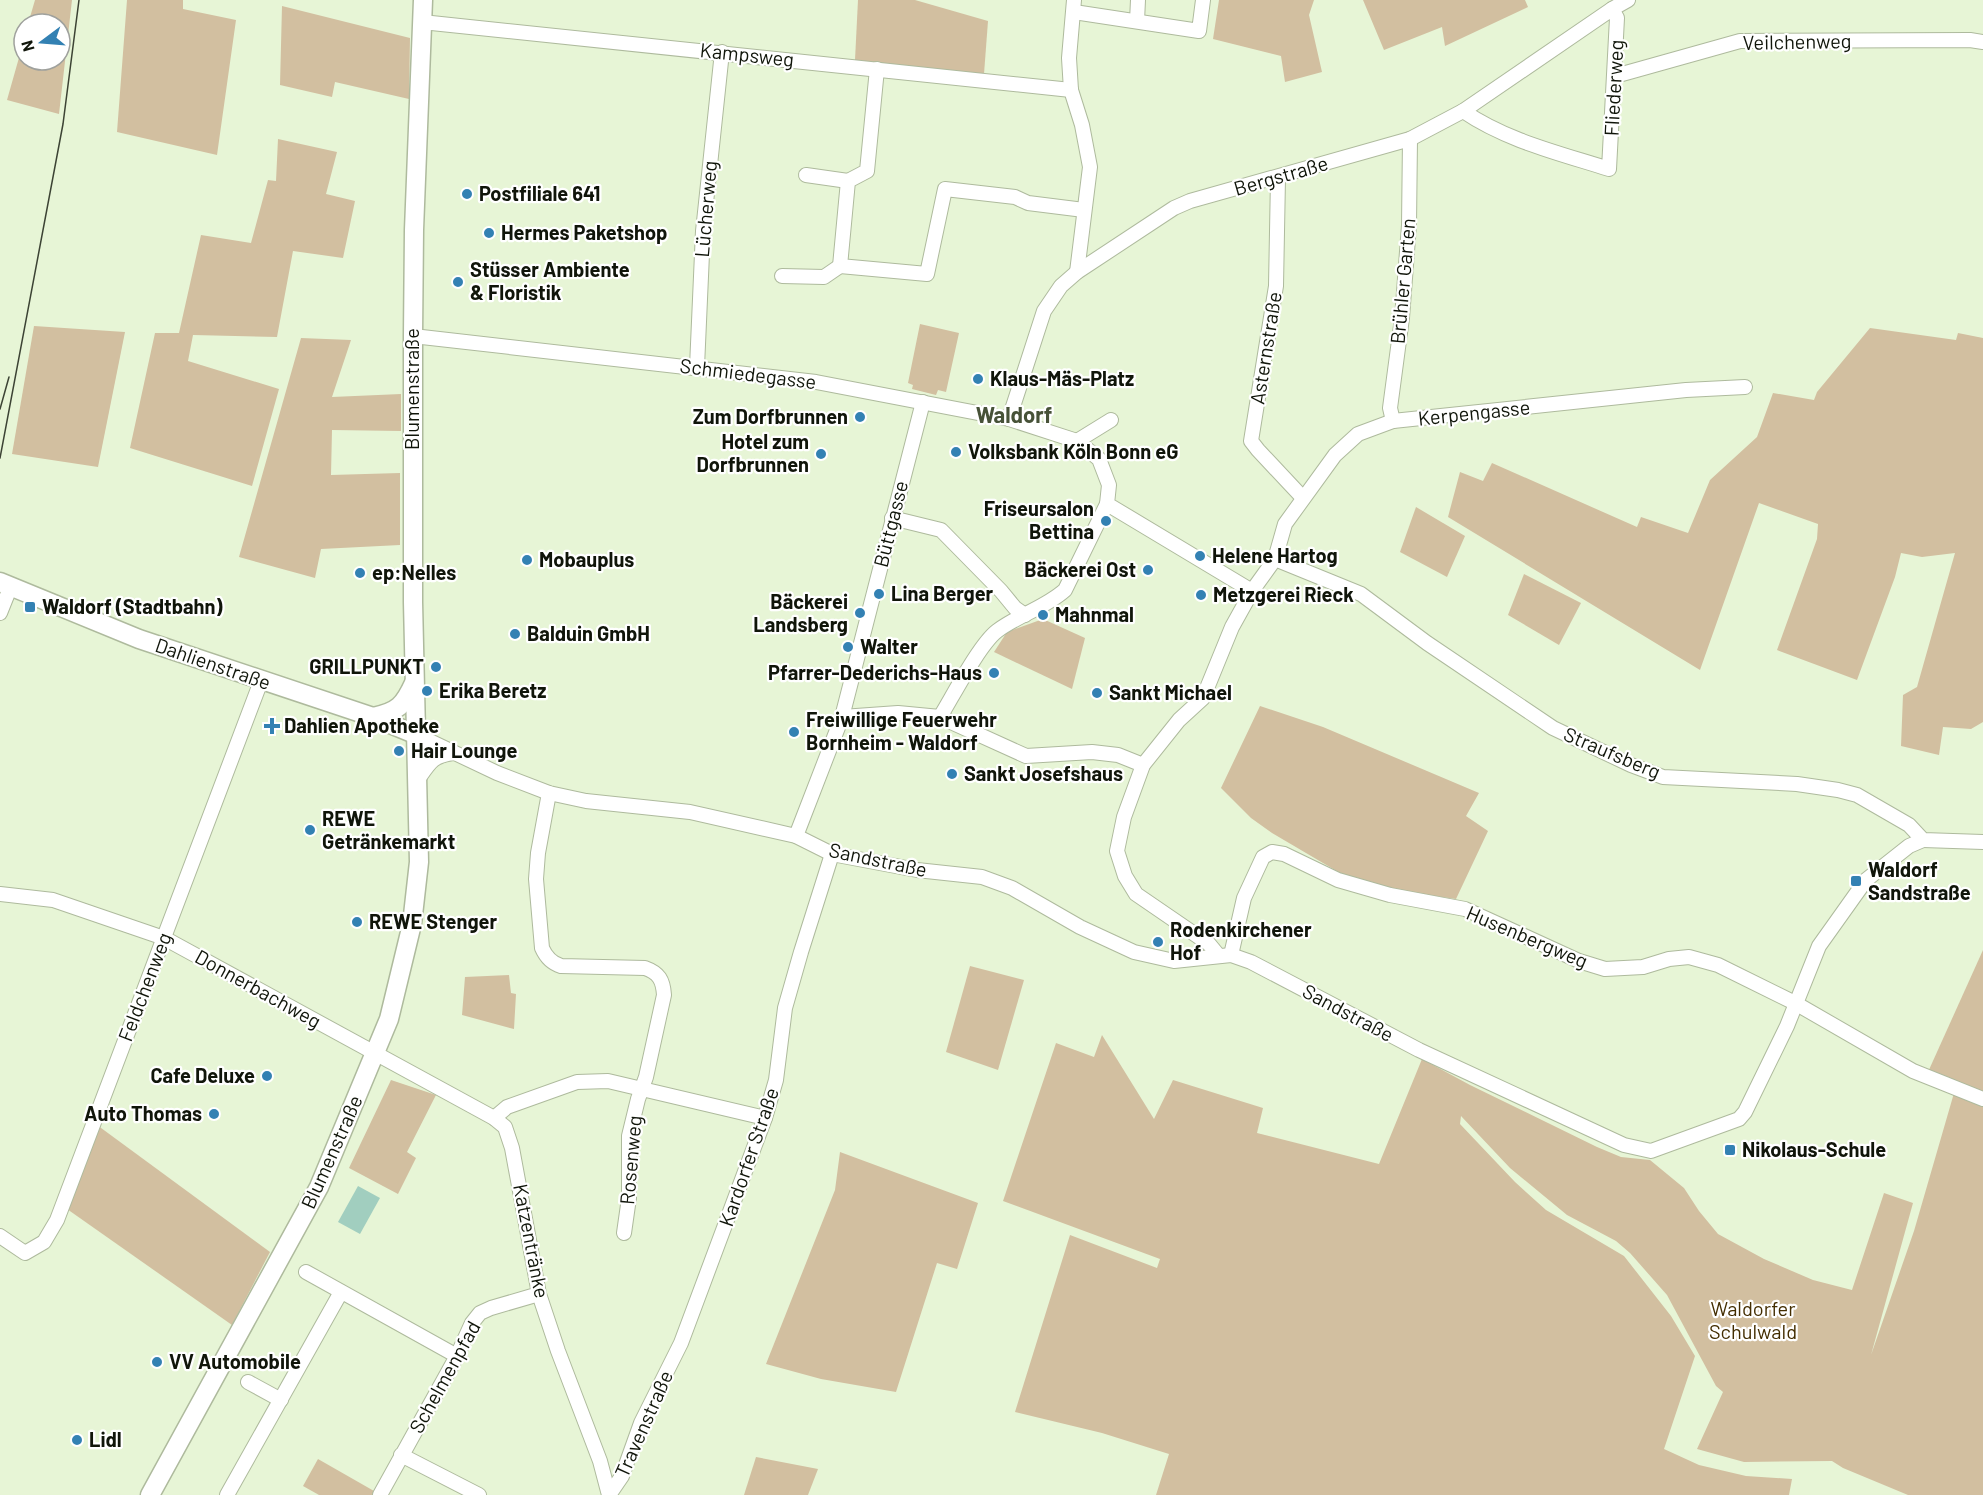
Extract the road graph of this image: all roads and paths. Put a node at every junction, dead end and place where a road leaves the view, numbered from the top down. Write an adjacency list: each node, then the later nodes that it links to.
1 (423, 0): 8 (main road, Blumenstraße)
2 (1138, 0): 7 (street)
3 (1203, 0): 7 (street)
4 (1628, 0): 6 (street, Bergstraße)
5 (1074, 6): 7 (street); 13 (street)
6 (1612, 9): 12 (street, Fliederweg); 14 (street, Bergstraße)
7 (1137, 21)
8 (422, 22): 10 (street, Kampsweg); 23 (main road, Blumenstraße)
9 (1983, 42): 12 (street, Veilchenweg)
10 (722, 52): 11 (street, Kampsweg); 24 (street, Lücherweg)
11 (877, 69): 13 (street, Kampsweg); 18 (street)
12 (1615, 76): 14 (street, Fliederweg)
13 (1071, 90): 19 (street)
14 (1463, 111): 15 (street, Bergstraße)
15 (1410, 139): 17 (street, Bergstraße); 29 (street, Brühler Garten)
16 (806, 176): 18 (street)
17 (1278, 178): 21 (street, Bergstraße); 31 (street, Asternstraße)
18 (848, 181): 20 (street)
19 (1084, 210): 20 (street); 21 (street)
20 (840, 266): 22 (street)
21 (1077, 272): 27 (street, Bergstraße)
22 (782, 276)
23 (412, 336): 24 (street, Schmiedegasse); 40 (main road, Blumenstraße)
24 (697, 367): 26 (street, Schmiedegasse)
25 (1745, 387): 29 (street, Kerpengasse)
26 (923, 402): 27 (street, Schmiedegasse); 33 (street, Büttgasse)
27 (1009, 419): 30 (street, Schmiedegasse)
28 (1111, 420): 30 (street)
29 (1393, 421): 31 (street, Kerpengasse)
30 (1077, 441): 32 (street, Schmiedegasse)
31 (1303, 498): 34 (street, Kerpengasse)
32 (1107, 504): 36 (street); 38 (street)
33 (892, 518): 38 (street); 42 (street, Büttgasse)
34 (1275, 559): 36 (street, Kerpengasse); 50 (street, Straufsberg)
35 (5, 585): 37 (street, Dahlienstraße); 39 (main road, Dahlienstraße)
36 (1252, 591): 46 (street, Kerpengasse)
37 (0, 614)
38 (1026, 615): 43 (street)
39 (261, 681): 41 (main road, Dahlienstraße); 54 (street, Feldchenweg)
40 (414, 683): 41 (main road); 44 (main road, Blumenstraße)
41 (374, 717): 44 (main road, Dahlienstraße)
42 (842, 717): 43 (street); 49 (street, Büttgasse)
43 (939, 717): 46 (street)
44 (417, 735): 45 (street, Sandstraße); 47 (main road, Blumenstraße)
45 (453, 753): 47 (street); 48 (street, Sandstraße)
46 (1143, 765): 55 (street, Kerpengasse)
47 (419, 778): 57 (main road, Blumenstraße)
48 (549, 793): 49 (street, Sandstraße); 58 (street, Rosenweg)
49 (796, 836): 52 (street, Sandstraße)
50 (1923, 840): 51 (street); 56 (street, Sandstraße)
51 (1983, 842)
52 (832, 854): 55 (street, Sandstraße); 61 (street, Kardorfer Straße)
53 (0, 894): 54 (street, Donnerbachweg)
54 (164, 938): 57 (street, Donnerbachweg); 63 (street, Feldchenweg)
55 (1224, 955): 56 (street, Husenbergweg); 56 (street, Sandstraße)
56 (1795, 1003): 59 (street, Husenbergweg)
57 (376, 1053): 60 (street, Katzentränke); 72 (main road, Blumenstraße)
58 (642, 1088): 60 (street); 61 (street); 62 (street, Rosenweg)
59 (1983, 1099)
60 (494, 1118): 66 (street, Katzentränke)
61 (765, 1118): 67 (street, Kardorfer Straße)
62 (624, 1233)
63 (0, 1236)
64 (306, 1272): 65 (street)
65 (341, 1292): 68 (street); 70 (street)
66 (539, 1294): 68 (street, Schelmenpfad); 76 (street, Katzentränke)
67 (678, 1351): 76 (street, Travenstraße)
68 (457, 1356): 71 (street, Schelmenpfad)
69 (248, 1383): 70 (street)
70 (280, 1400): 73 (street)
71 (401, 1455): 74 (street, Schelmenpfad); 75 (street)
72 (150, 1495)
73 (227, 1495)
74 (380, 1495)
75 (479, 1495)
76 (609, 1495)

